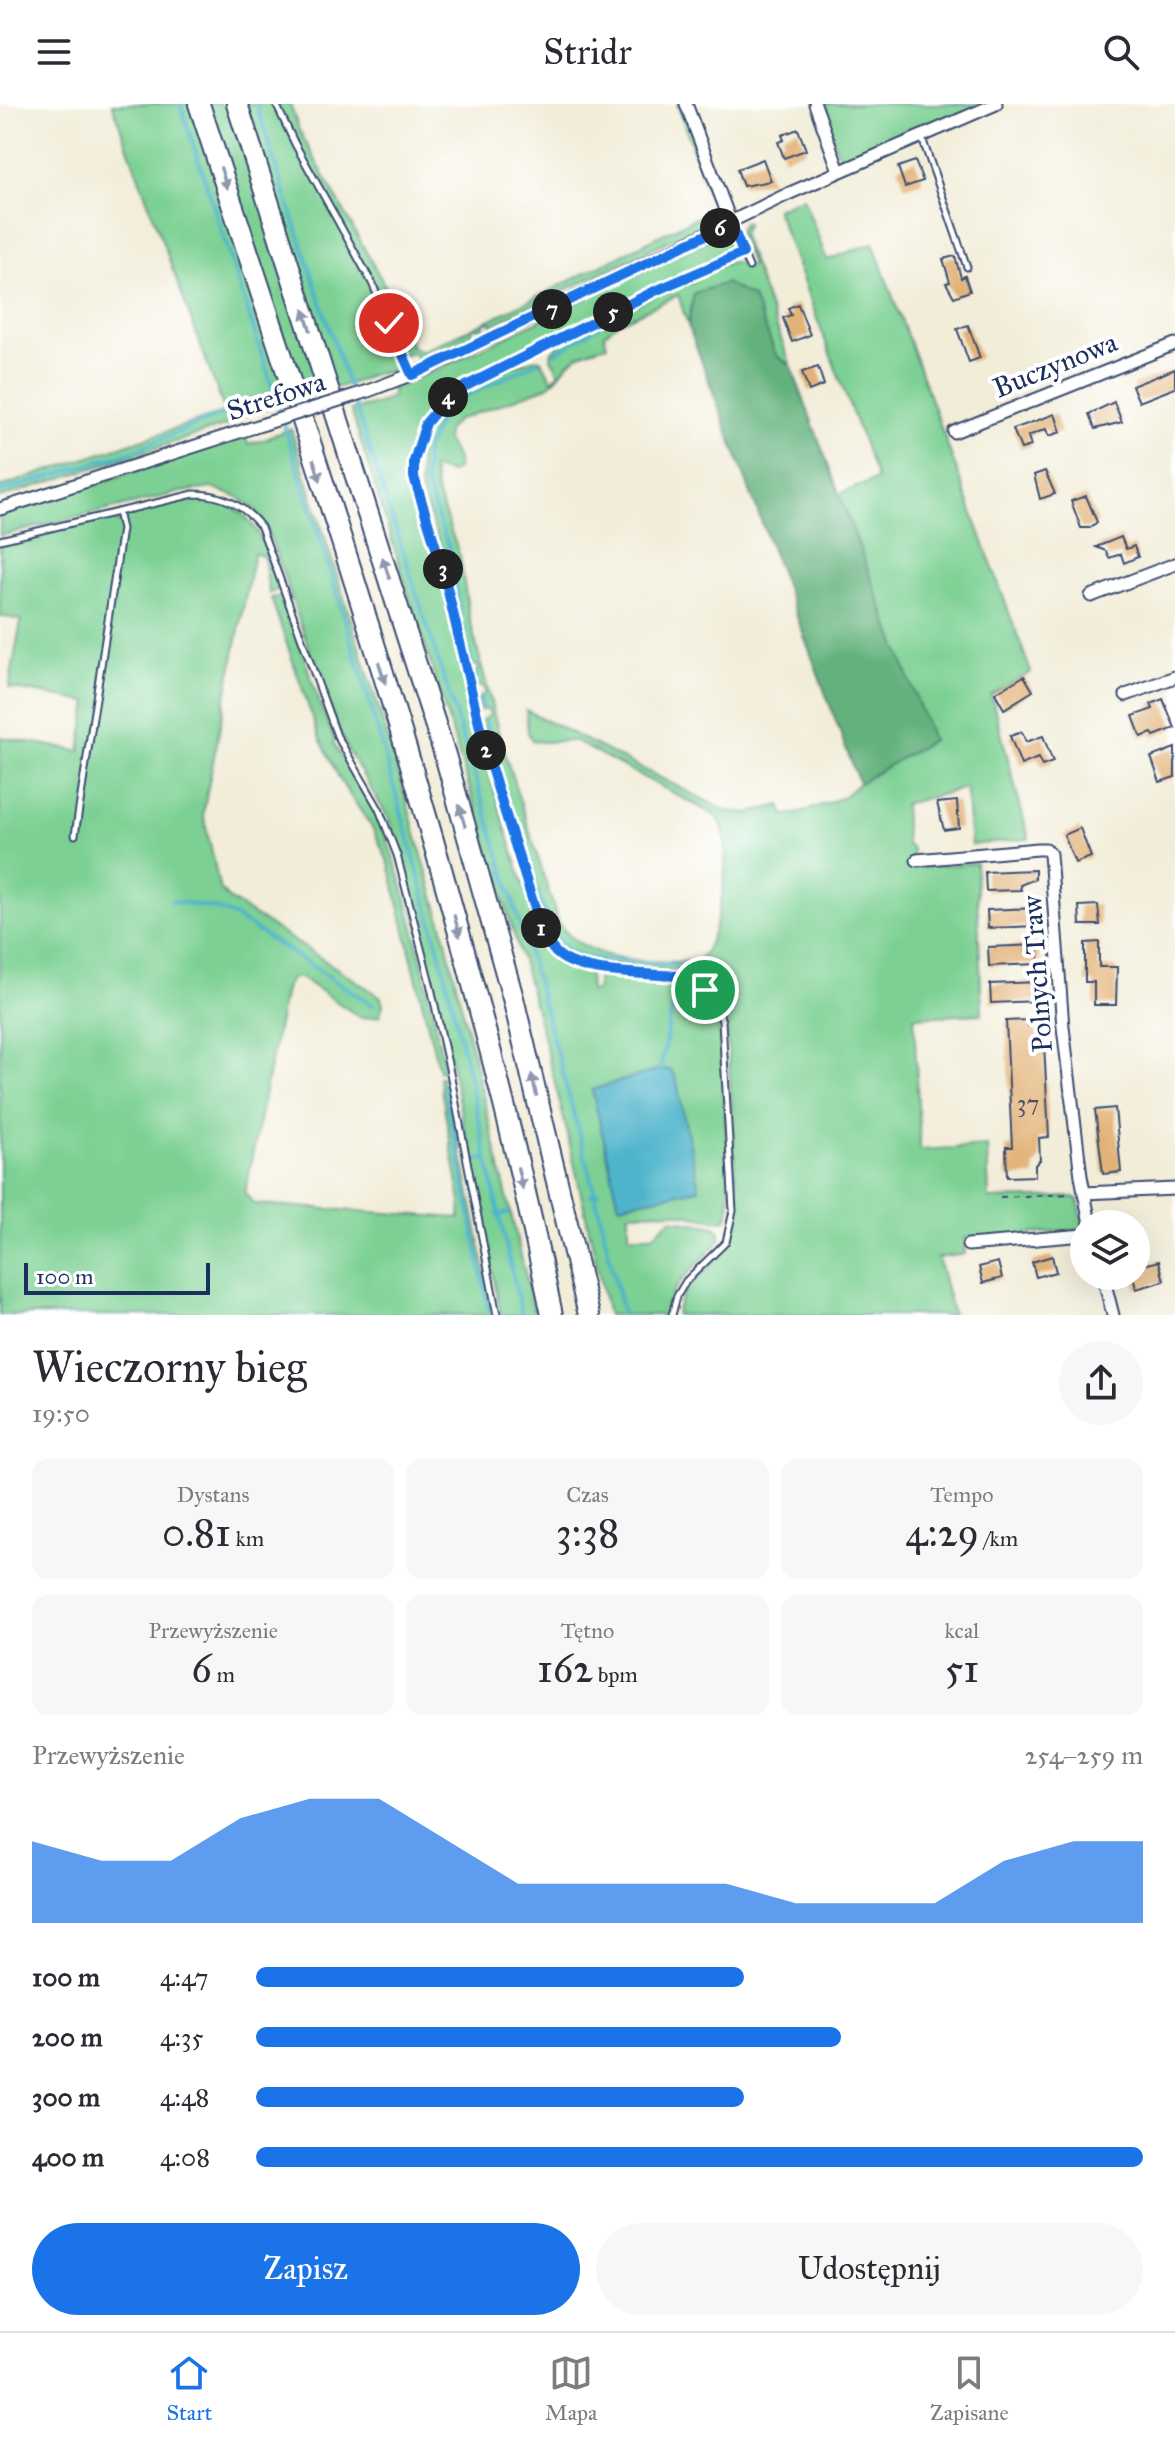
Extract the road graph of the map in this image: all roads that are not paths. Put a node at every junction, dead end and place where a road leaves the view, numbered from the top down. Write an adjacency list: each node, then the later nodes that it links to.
1 (199, 104): 32 (highway, one-way to 32)
2 (237, 104): 31 (highway, one-way to 2)
3 (276, 104): 14 (lane)
4 (686, 104): 9 (street)
5 (815, 104): 8 (street)
6 (996, 104): 7 (street, Strefowa)
7 (922, 138): 8 (street, Strefowa); 12 (lane)
8 (839, 171): 9 (street, Strefowa)
9 (731, 223): 10 (lane); 14 (street, Strefowa)
10 (743, 253): 11 (lane); 34 (lane)
11 (749, 267)
12 (967, 267)
13 (1175, 344): 15 (street, Buczynowa)
14 (412, 375): 16 (street, Strefowa, bridge)
15 (954, 432)
16 (0, 509)
17 (118, 512): 18 (lane); 23 (lane); 33 (lane)
18 (0, 540)
19 (1175, 564): 20 (street)
20 (1091, 596)
21 (1175, 677): 22 (street)
22 (1126, 695)
23 (75, 835)
24 (917, 860): 26 (street, Polnych Traw)
25 (1175, 1189): 26 (street)
26 (1084, 1193): 27 (street, Polnych Traw)
27 (1087, 1210)
28 (1070, 1236): 29 (street)
29 (968, 1245)
30 (1107, 1290): 35 (street)
31 (588, 1309)
32 (551, 1312)
33 (497, 1315)
34 (672, 1315)
35 (1113, 1315)

